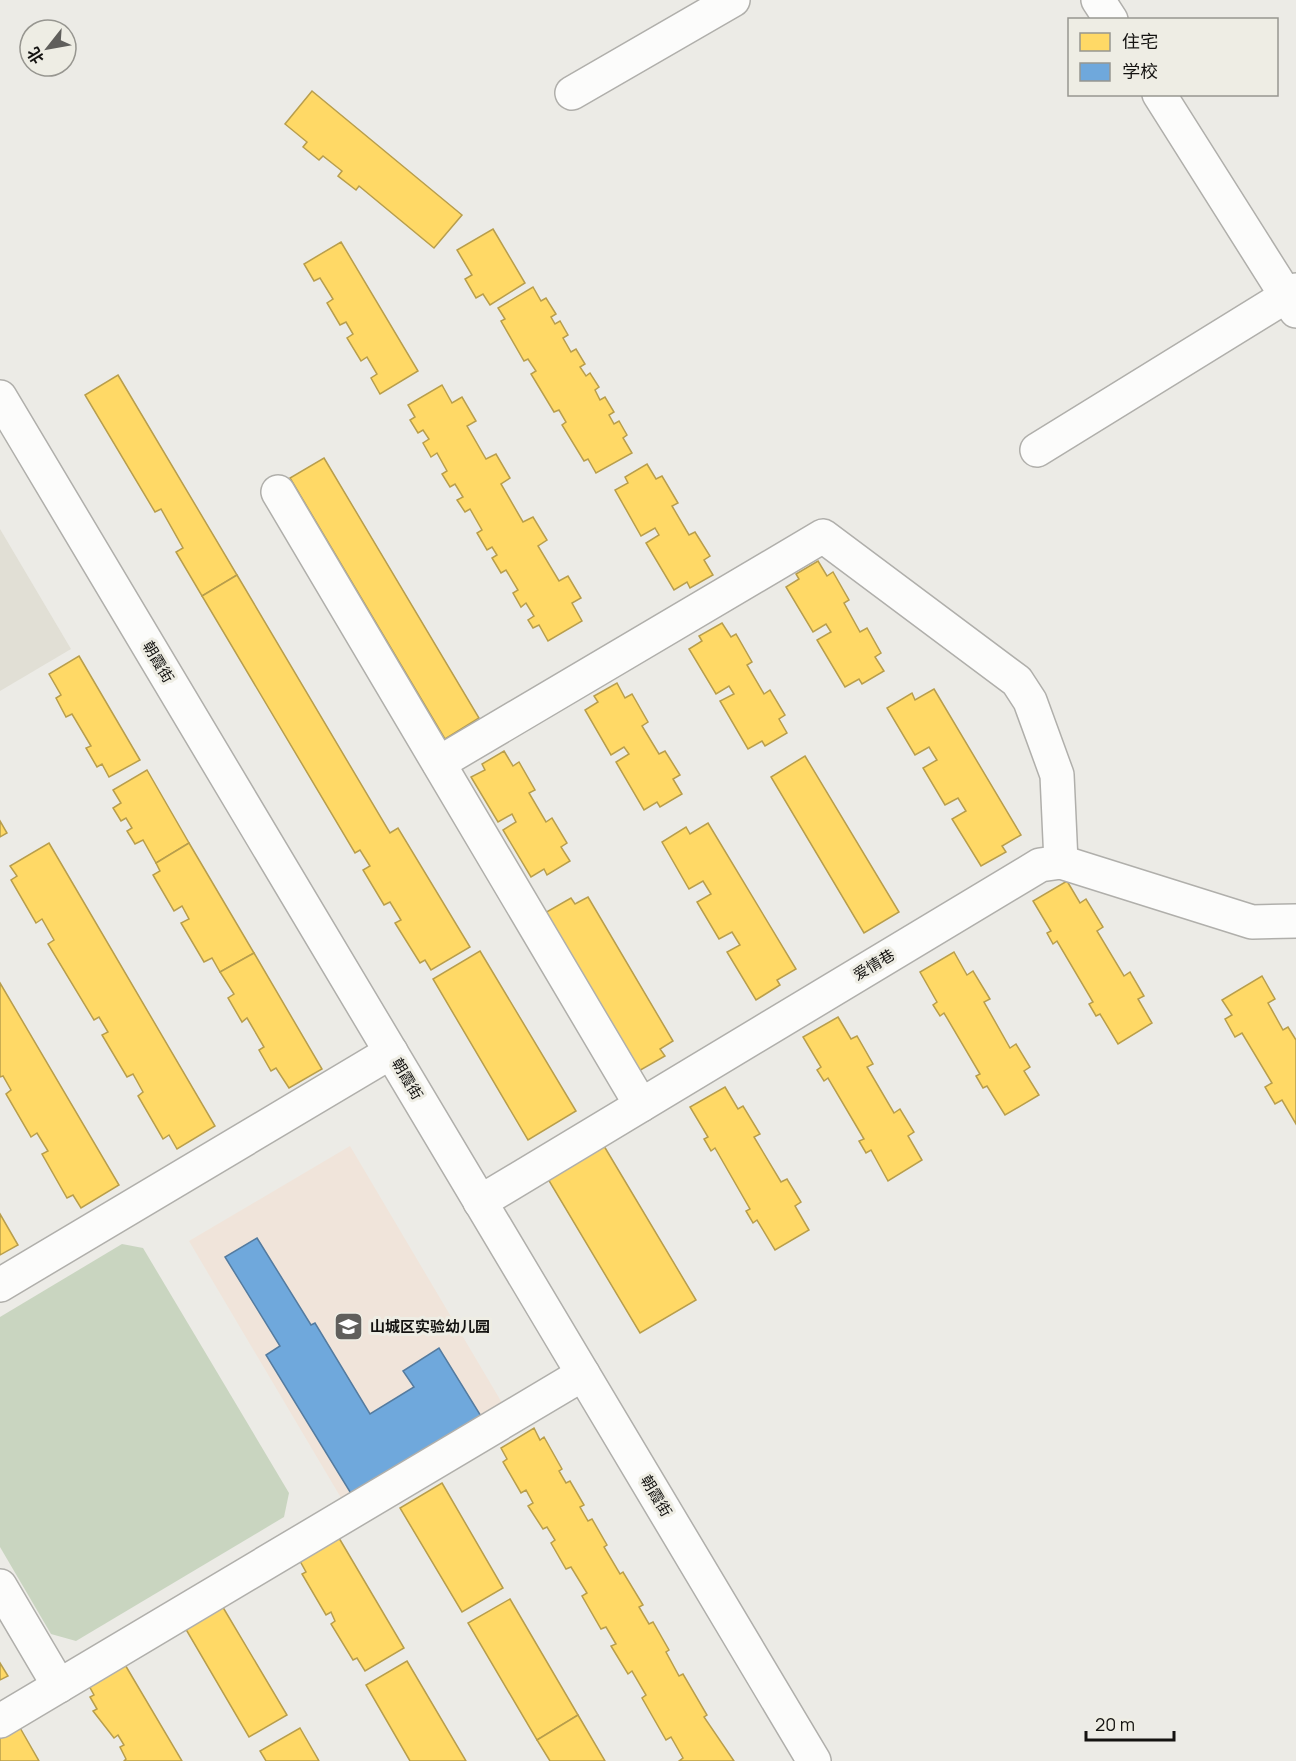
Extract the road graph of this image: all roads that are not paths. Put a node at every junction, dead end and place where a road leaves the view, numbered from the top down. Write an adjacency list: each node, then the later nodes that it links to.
1 (733, 0): 4 (street)
2 (1098, 0): 3 (street)
3 (1110, 18)
4 (572, 93)
5 (1160, 96): 6 (street)
6 (1293, 299): 8 (street)
7 (0, 397): 13 (street, 朝霞街)
8 (1037, 450)
9 (278, 492): 10 (street)
10 (438, 763): 11 (street); 14 (street)
11 (1061, 862): 12 (street); 14 (street, 爱情巷)
12 (1296, 921)
13 (391, 1052): 15 (street, 朝霞街); 16 (street)
14 (641, 1105): 15 (street, 爱情巷)
15 (480, 1202): 17 (street, 朝霞街)
16 (0, 1285)
17 (583, 1374): 19 (street); 21 (street, 朝霞街)
18 (0, 1586): 19 (street)
19 (59, 1686): 20 (street)
20 (0, 1720)
21 (814, 1761)

